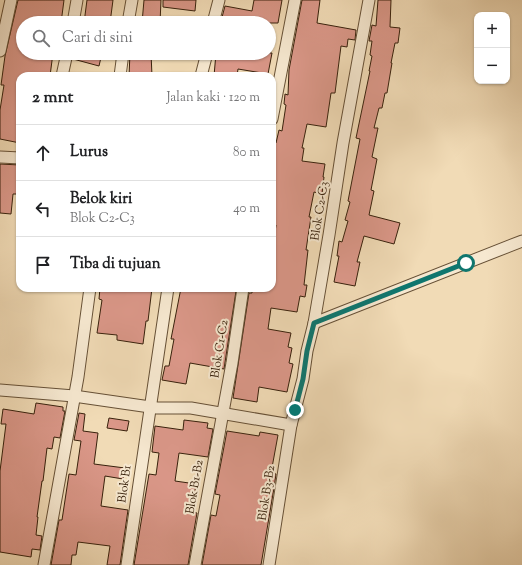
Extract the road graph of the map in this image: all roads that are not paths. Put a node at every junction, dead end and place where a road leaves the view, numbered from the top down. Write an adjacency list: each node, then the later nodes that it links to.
1 (11, 0): 10 (street)
2 (77, 0): 7 (street)
3 (132, 0): 8 (street)
4 (219, 0): 9 (street)
5 (295, 0): 17 (street)
6 (369, 0): 24 (street, Blok C2-C3)
7 (74, 16)
8 (129, 16)
9 (215, 16)
10 (0, 51)
11 (65, 60): 14 (street)
12 (122, 60): 15 (street)
13 (204, 60): 16 (street)
14 (63, 72)
15 (121, 72)
16 (202, 72)
17 (276, 98)
18 (0, 157): 19 (street)
19 (16, 158)
20 (522, 241): 24 (street)
21 (89, 292): 26 (street)
22 (168, 292): 27 (street, Blok B1)
23 (242, 292): 28 (street, Blok C1-C2)
24 (314, 323): 29 (street, Blok C2-C3)
25 (0, 390): 26 (street)
26 (74, 396): 27 (street); 30 (street)
27 (150, 406): 28 (street); 31 (street, Blok B1)
28 (222, 413): 29 (street); 32 (street, Blok B1-B2)
29 (290, 425): 33 (street, Blok B3-B2)
30 (44, 565)
31 (127, 565)
32 (195, 565)
33 (269, 565)

